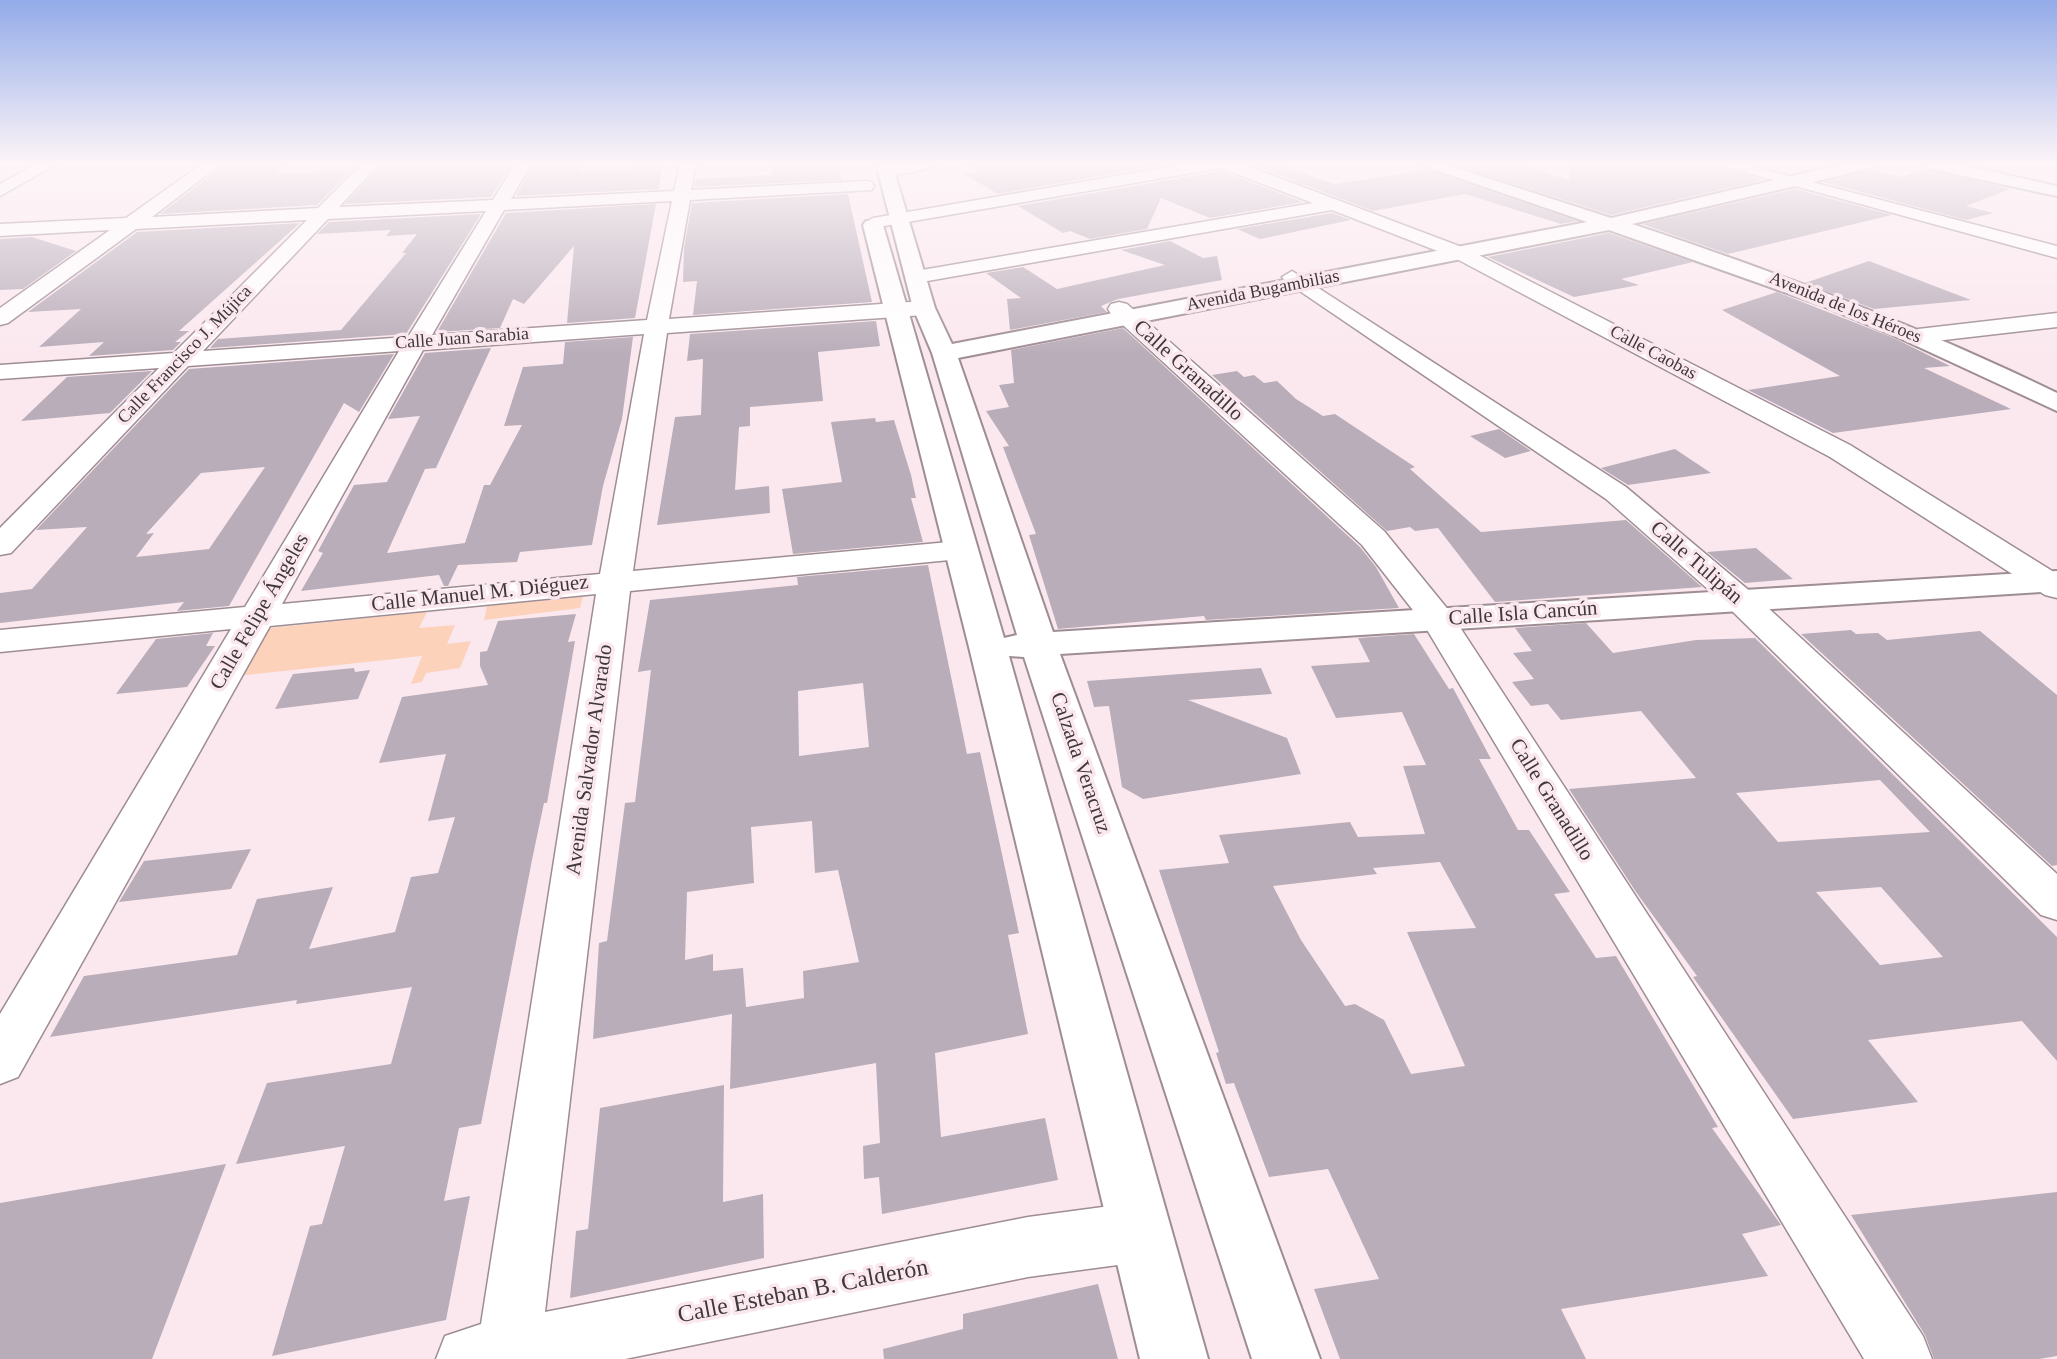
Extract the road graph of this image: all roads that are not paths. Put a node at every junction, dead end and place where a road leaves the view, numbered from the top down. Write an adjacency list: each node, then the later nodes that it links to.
1 (48, 227): 12 (street)
2 (125, 227): 17 (street)
3 (309, 227): 23 (street, Calle Francisco J. Mújica)
4 (484, 227): 22 (street, Calle Felipe Ángeles)
5 (676, 227): 20 (street, Avenida Salvador Alvarado)
6 (892, 227): 18 (main road, Calzada Veracruz)
7 (1255, 227): 18 (street, Calle Juan Sarabia)
8 (1394, 227): 13 (street, Calle Caobas)
9 (1567, 227): 13 (main road, Avenida Bugambilias)
10 (1619, 227): 21 (main road, Avenida de los Héroes)
11 (1964, 227): 14 (street)
12 (0, 230)
13 (1453, 250): 15 (main road, Avenida Bugambilias); 29 (street, Calle Caobas)
14 (2057, 252)
15 (1297, 280): 16 (main road, Avenida Bugambilias); 30 (street, Calle Tulipán)
16 (1124, 313): 18 (main road, Avenida Bugambilias); 32 (street, Calle Granadillo)
17 (0, 318)
18 (924, 319): 20 (street, Calle Juan Sarabia); 27 (main road, Calzada Veracruz); 34 (main road, Calzada Veracruz)
19 (2057, 320): 21 (street)
20 (657, 327): 22 (street, Calle Juan Sarabia); 28 (street, Avenida Salvador Alvarado)
21 (1918, 336): 25 (main road, Avenida de los Héroes)
22 (416, 342): 23 (street, Calle Juan Sarabia); 31 (street, Calle Felipe Ángeles)
23 (181, 359): 24 (street, Calle Juan Sarabia); 26 (street, Calle Francisco J. Mújica)
24 (0, 372)
25 (2057, 403)
26 (0, 546)
27 (960, 550): 28 (street, Calle Manuel M. Diéguez); 35 (main road, Calzada Veracruz)
28 (614, 581): 31 (street, Calle Manuel M. Diéguez); 39 (street, Avenida Salvador Alvarado)
29 (2055, 587): 30 (main road, Calle Isla Cancún)
30 (1749, 609): 32 (main road, Calle Isla Cancún); 36 (street, Calle Tulipán)
31 (259, 615): 33 (street, Calle Manuel M. Diéguez); 37 (street, Calle Felipe Ángeles)
32 (1443, 627): 34 (main road, Calle Isla Cancún); 42 (street, Calle Granadillo)
33 (0, 641)
34 (1041, 652): 35 (main road, Calle Isla Cancún); 41 (main road, Calzada Veracruz)
35 (990, 655): 38 (main road, Calzada Veracruz)
36 (2057, 902)
37 (0, 1061)
38 (1140, 1232): 39 (street, Calle Esteban B. Calderón); 40 (main road, Calzada Veracruz)
39 (495, 1356)
40 (1174, 1359)
41 (1286, 1359)
42 (1900, 1359)

